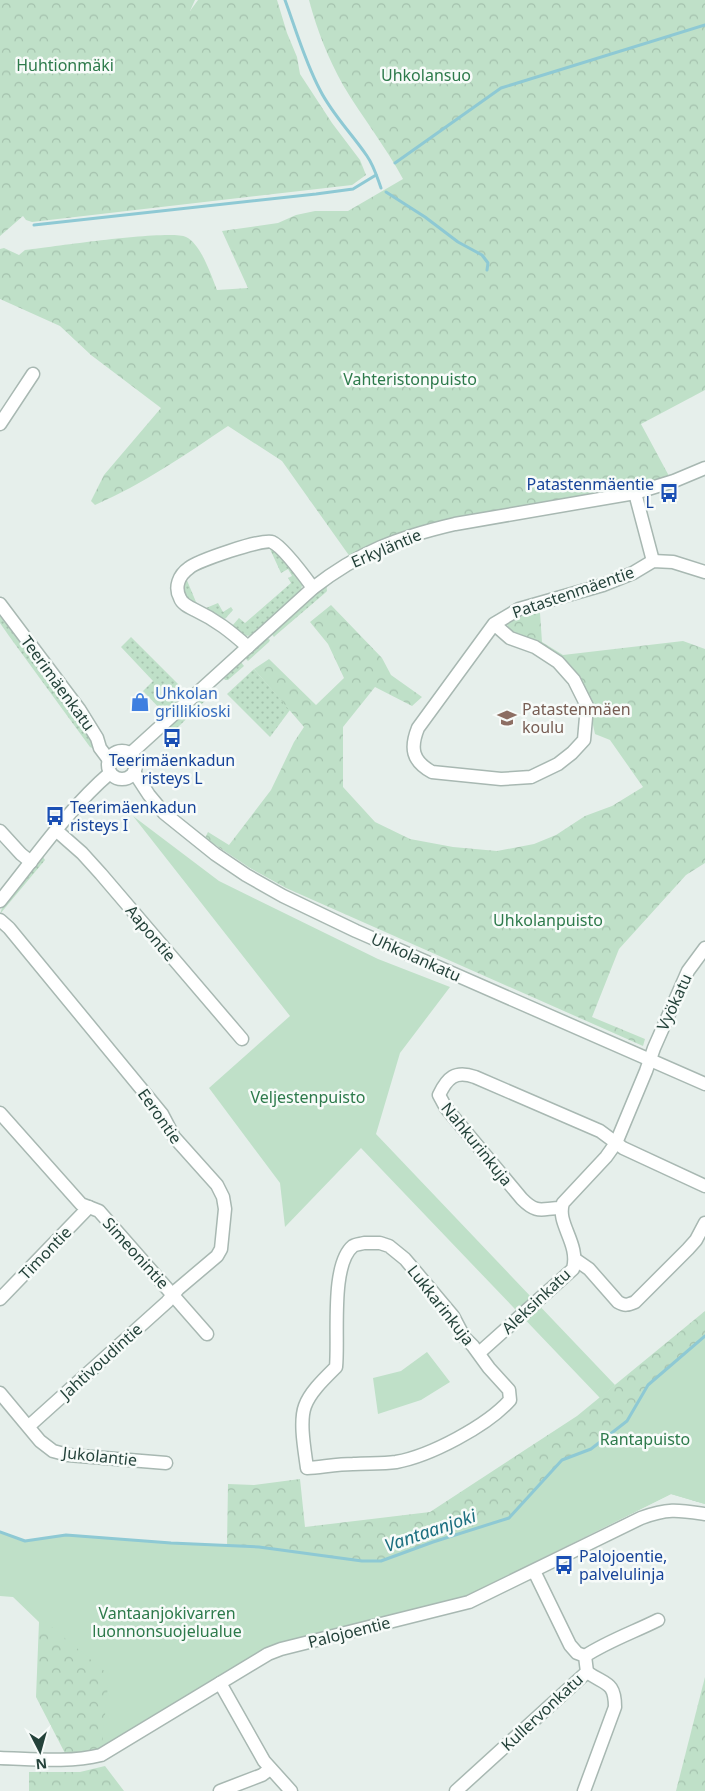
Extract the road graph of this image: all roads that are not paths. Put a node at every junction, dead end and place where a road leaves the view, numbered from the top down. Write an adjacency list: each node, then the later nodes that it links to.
1 (33, 374): 2 (street)
2 (0, 424)
3 (705, 468): 4 (street, Erkyläntie)
4 (635, 493): 5 (street, Patastenmäentie); 7 (street, Erkyläntie)
5 (653, 561): 6 (street, Patastenmäentie); 9 (street, Patastenmäentie)
6 (705, 572)
7 (313, 588): 10 (street, Erkyläntie); 10 (street)
8 (0, 604): 11 (street, Teerimäenkatu)
9 (494, 624): 9 (street, Patastenmäentie)
10 (248, 647): 11 (street, Erkyläntie)
11 (120, 755): 12 (street); 13 (street)
12 (110, 773): 13 (street); 15 (street)
13 (130, 776): 21 (street, Uhkolankatu)
14 (0, 831): 16 (street)
15 (56, 831): 16 (street); 20 (street, Aapontie)
16 (31, 862): 17 (street)
17 (0, 901)
18 (0, 920): 30 (street, Eerontie)
19 (705, 948): 21 (street, Vyökatu)
20 (242, 1039)
21 (651, 1060): 22 (street, Uhkolankatu); 24 (street)
22 (705, 1084)
23 (0, 1113): 26 (street, Simeonintie)
24 (616, 1142): 25 (street); 27 (street); 27 (street, Nahkurinkuja)
25 (705, 1186)
26 (89, 1207): 30 (street, Simeonintie); 31 (street, Timontie)
27 (561, 1208): 29 (street, Aleksinkatu)
28 (705, 1223): 29 (street)
29 (576, 1260): 33 (street, Aleksinkatu)
30 (174, 1296): 32 (street, Simeonintie); 35 (street, Jahtivoudintie)
31 (0, 1299)
32 (207, 1334)
33 (479, 1353): 33 (street, Lukkarinkuja)
34 (0, 1393): 35 (street, Jukolantie)
35 (29, 1426): 36 (street, Jukolantie)
36 (166, 1463)
37 (705, 1514): 38 (street, Palojoentie)
38 (534, 1571): 40 (street, Kullervonkatu); 42 (street, Palojoentie)
39 (658, 1620): 40 (street)
40 (585, 1656): 41 (street, Kullervonkatu)
41 (587, 1672): 47 (street, Kullervonkatu); 48 (street)
42 (220, 1683): 43 (street, Palojoentie); 44 (street)
43 (0, 1758)
44 (270, 1769): 45 (street); 46 (street)
45 (220, 1791)
46 (291, 1791)
47 (456, 1791)
48 (584, 1791)

